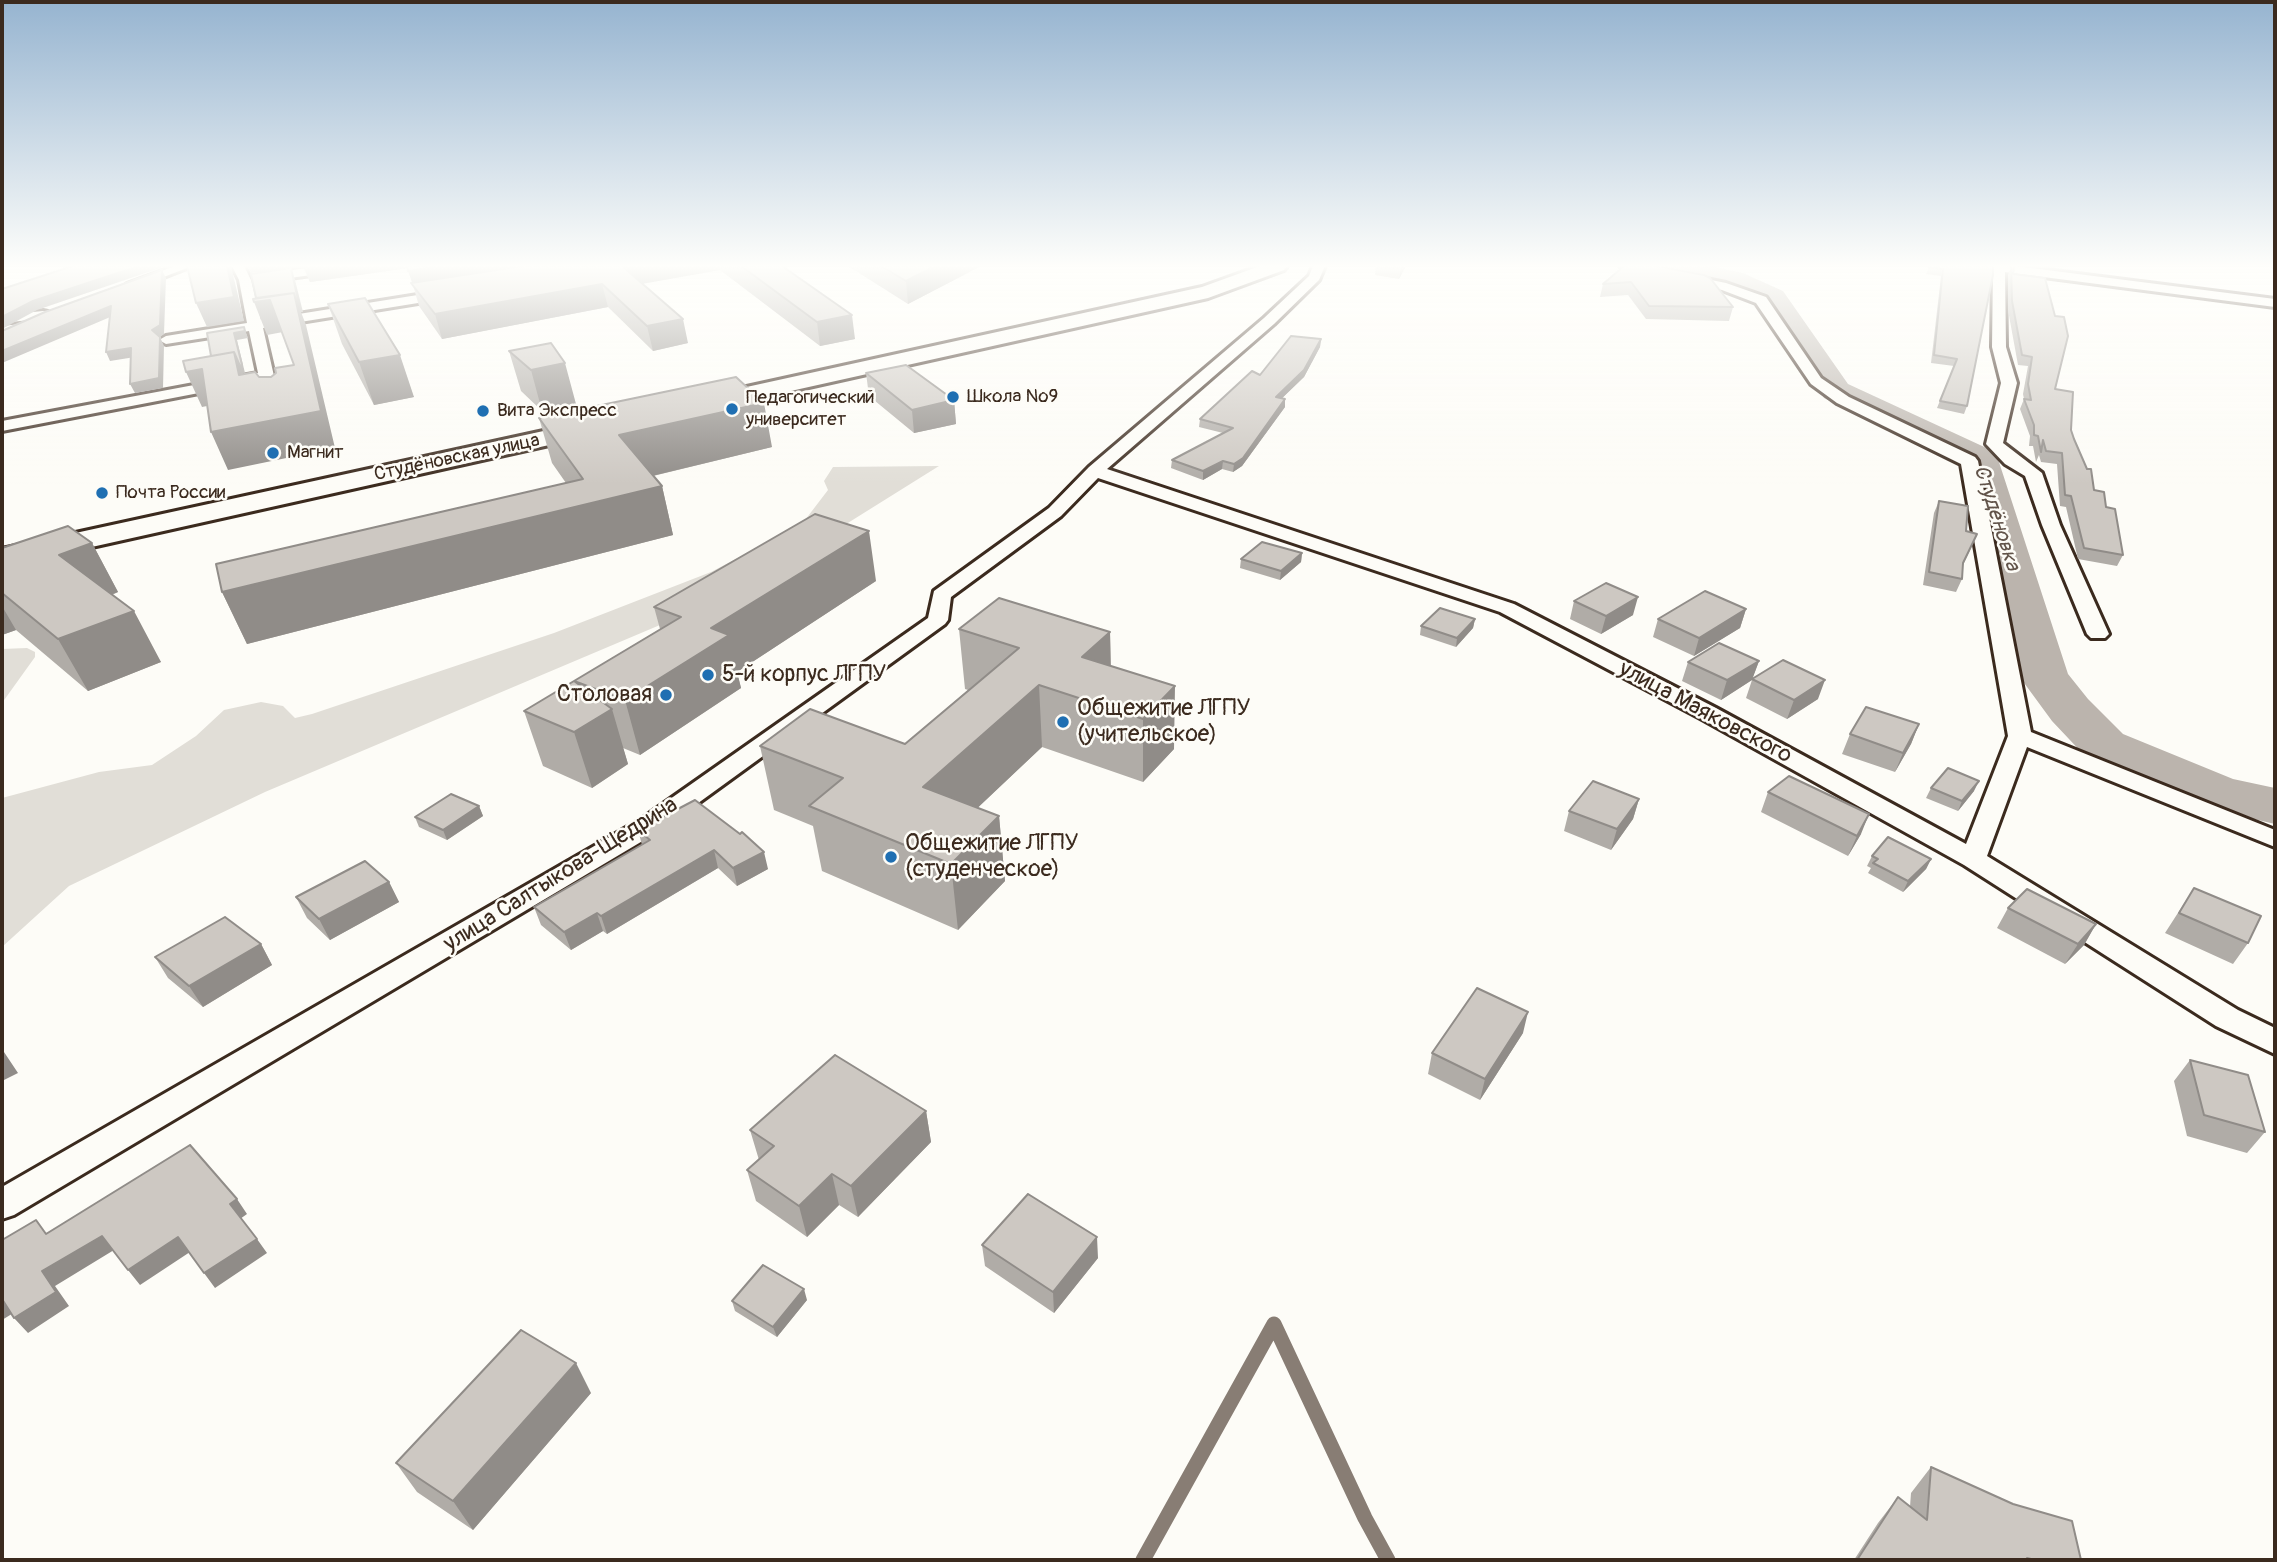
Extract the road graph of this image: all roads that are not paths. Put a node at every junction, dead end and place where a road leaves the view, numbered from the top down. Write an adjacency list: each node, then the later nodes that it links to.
1 (173, 339): 8 (street)
2 (258, 339): 9 (street)
3 (951, 339): 4 (main road)
4 (982, 339)
5 (1249, 339): 12 (street, улица Салтыкова-Щедрина)
6 (1787, 339): 16 (street)
7 (1999, 339): 15 (street)
8 (166, 340)
9 (266, 376): 10 (street); 11 (street)
10 (280, 407)
11 (2, 426)
12 (1094, 471): 18 (street, улица Маяковского); 20 (street, улица Салтыкова-Щедрина)
13 (16, 535): 14 (main road, Студёновская улица)
14 (2, 558)
15 (2098, 634)
16 (2021, 736): 17 (street); 18 (street)
17 (2275, 839)
18 (1973, 859): 19 (street, улица Маяковского)
19 (2275, 1042)
20 (2, 1204)

